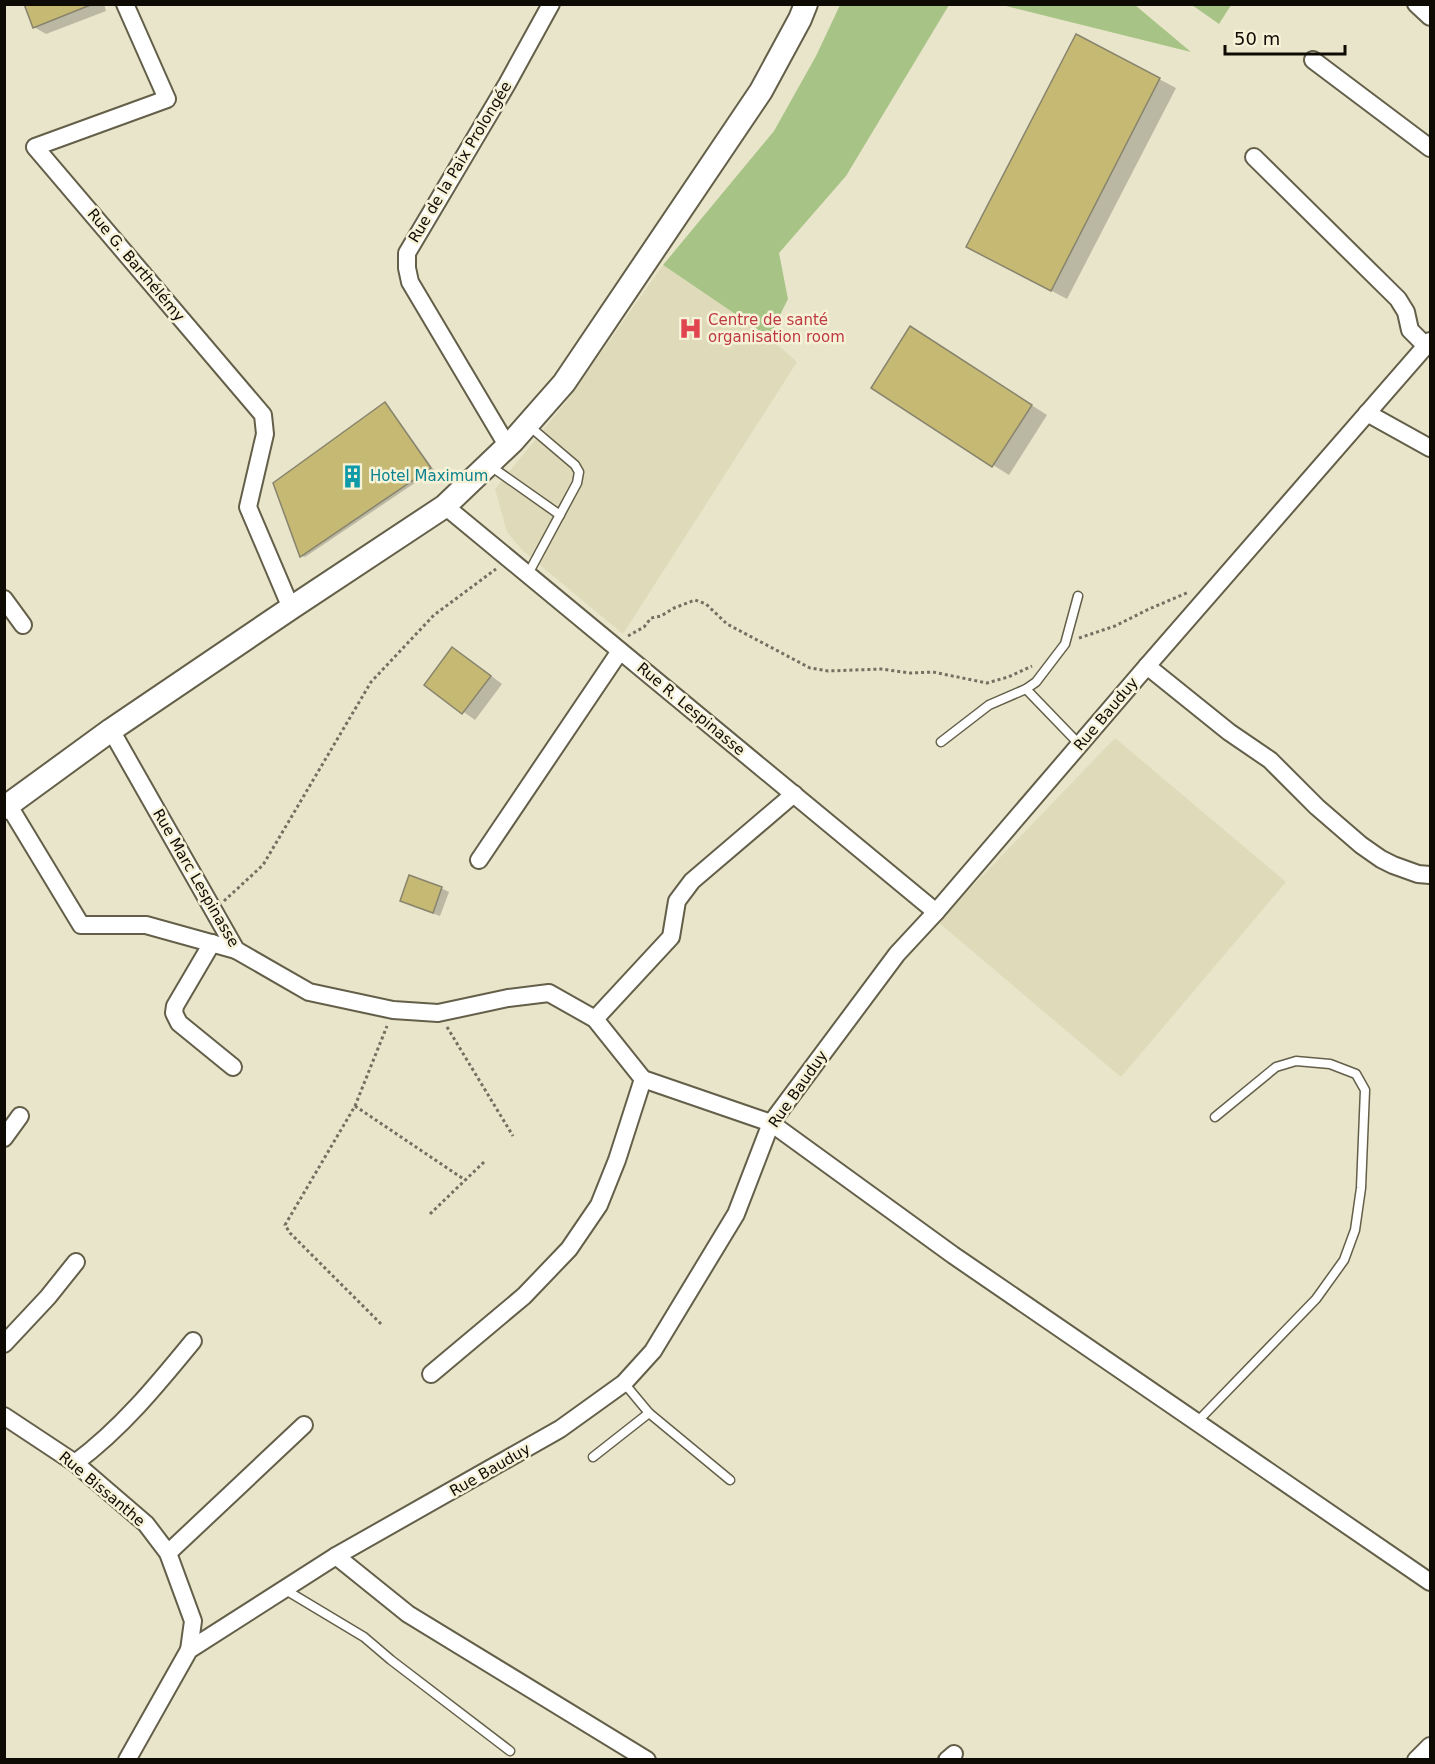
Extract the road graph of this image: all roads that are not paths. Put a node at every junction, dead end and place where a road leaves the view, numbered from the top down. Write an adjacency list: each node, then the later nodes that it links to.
1 (125, 4): 20 (street, Rue G. Barthélémy)
2 (551, 4): 12 (street, Rue de la Paix Prolongée)
3 (806, 4): 11 (main road)
4 (1416, 4): 5 (street)
5 (1431, 17)
6 (1313, 60): 7 (street)
7 (1431, 148)
8 (1254, 157): 9 (street)
9 (1428, 344): 10 (street, Rue Bauduy)
10 (1367, 413): 13 (street); 23 (street, Rue Bauduy)
11 (528, 425): 12 (main road); 16 (lane)
12 (508, 447): 14 (main road)
13 (1431, 447)
14 (488, 465): 15 (main road); 16 (lane)
15 (445, 506): 17 (street, Rue R. Lespinasse); 20 (main road)
16 (560, 515): 17 (lane)
17 (528, 574): 22 (street, Rue R. Lespinasse)
18 (1078, 596): 24 (lane)
19 (4, 599): 21 (street)
20 (291, 608): 25 (main road)
21 (23, 625)
22 (618, 649): 28 (street, Rue R. Lespinasse); 30 (street)
23 (1147, 666): 27 (street, Rue Bauduy); 31 (street)
24 (1026, 689): 26 (lane); 27 (lane)
25 (111, 730): 29 (main road); 34 (street, Rue Marc Lespinasse)
26 (941, 742)
27 (1080, 745): 32 (street, Rue Bauduy)
28 (794, 794): 32 (street, Rue R. Lespinasse); 35 (street)
29 (7, 807): 33 (street)
30 (479, 860)
31 (1431, 875)
32 (936, 912): 40 (street, Rue Bauduy)
33 (212, 943): 34 (street); 36 (street)
34 (236, 950): 35 (street, Rue Marc Lespinasse)
35 (595, 1019): 37 (street, Rue Marc Lespinasse)
36 (234, 1067)
37 (643, 1079): 40 (street); 45 (street)
38 (20, 1116): 41 (street)
39 (1215, 1117): 49 (lane)
40 (771, 1123): 46 (street, Rue Bauduy); 49 (street)
41 (4, 1138)
42 (76, 1262): 44 (street)
43 (193, 1341): 52 (street)
44 (4, 1344)
45 (431, 1374)
46 (624, 1383): 47 (lane); 55 (street, Rue Bauduy)
47 (649, 1413): 51 (lane); 53 (lane)
48 (4, 1416): 52 (street, Rue Bissanthe)
49 (1197, 1422): 56 (street)
50 (304, 1425): 54 (street)
51 (593, 1457)
52 (75, 1463): 54 (street, Rue Bissanthe)
53 (730, 1480)
54 (168, 1553): 58 (street, Rue Bissanthe)
55 (336, 1556): 57 (street, Rue Bauduy); 62 (street)
56 (1431, 1582)
57 (284, 1588): 58 (street, Rue Bauduy); 60 (lane)
58 (189, 1650): 61 (street, Rue Bauduy)
59 (1431, 1746): 63 (street)
60 (510, 1751)
61 (127, 1760)
62 (647, 1760)
63 (1416, 1760)

